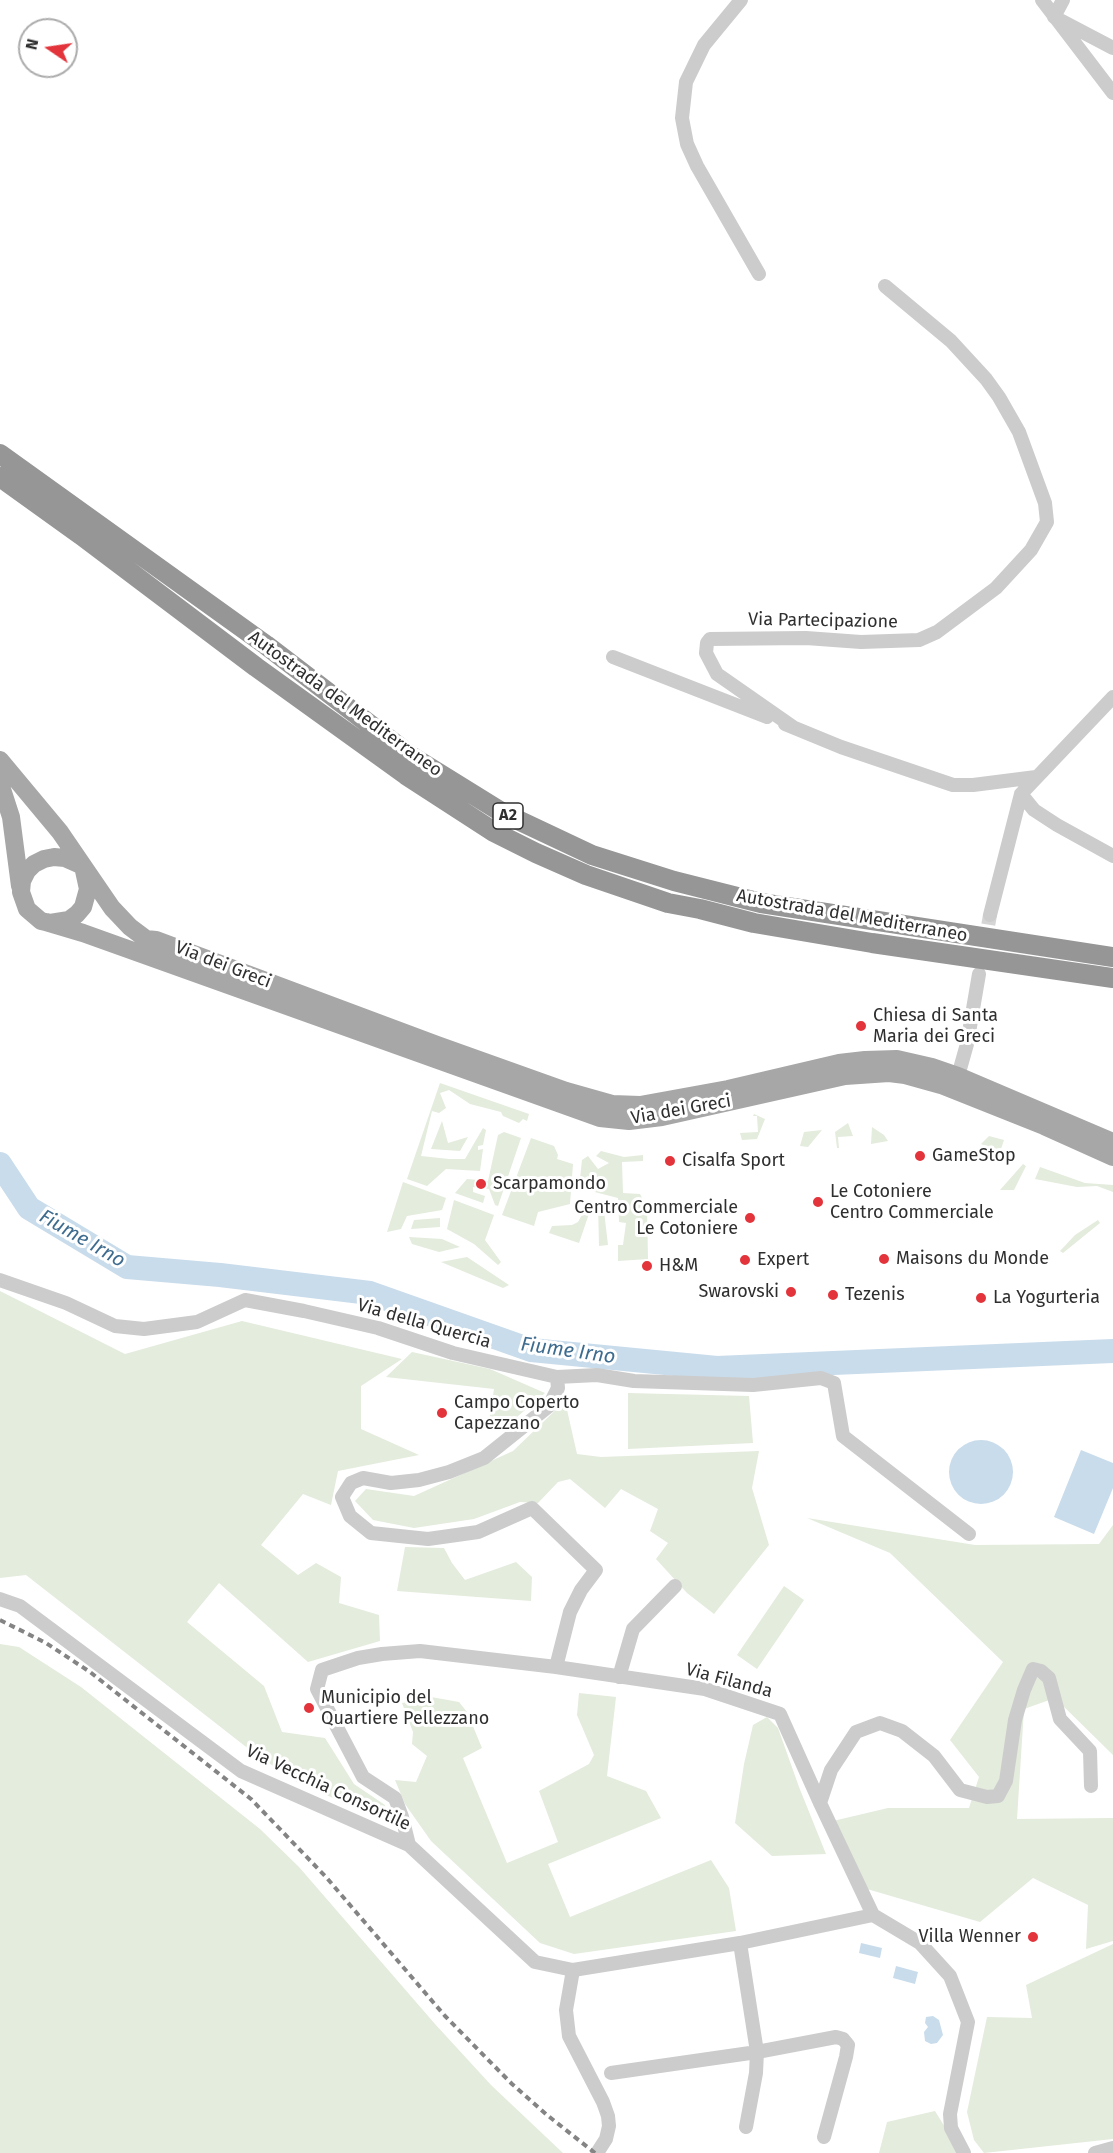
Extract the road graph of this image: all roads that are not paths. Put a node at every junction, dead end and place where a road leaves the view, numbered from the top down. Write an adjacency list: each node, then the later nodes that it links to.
1 (741, 0): 7 (street)
2 (1042, 0): 4 (street)
3 (1063, 0): 4 (street)
4 (1054, 17): 5 (street); 6 (street)
5 (1113, 48)
6 (1113, 93)
7 (759, 274)
8 (885, 286): 13 (street, Via Partecipazione)
9 (0, 454): 23 (highway, Autostrada del Mediterraneo / A2)
10 (0, 477): 25 (highway, Autostrada del Mediterraneo / A2)
11 (613, 657): 13 (street)
12 (1113, 698): 15 (street)
13 (793, 727): 15 (street)
14 (0, 760): 19 (main road, Via dei Greci)
15 (1036, 777): 17 (street)
16 (0, 783): 20 (main road)
17 (1021, 794): 18 (street); 21 (street)
18 (1113, 855)
19 (83, 866): 20 (main road); 22 (main road); 26 (main road, Via dei Greci)
20 (21, 892): 22 (main road)
21 (990, 915)
22 (46, 922): 28 (main road, Via dei Greci)
23 (1113, 957)
24 (979, 974): 26 (street)
25 (1113, 978)
26 (958, 1076): 27 (main road, Via dei Greci)
27 (1113, 1142)
28 (1113, 1157)
29 (0, 1280): 30 (street, Via della Quercia)
30 (557, 1377): 31 (street, Via della Quercia); 34 (street)
31 (969, 1534)
32 (675, 1586): 35 (street)
33 (0, 1599): 38 (street, Via Vecchia Consortile)
34 (556, 1667): 35 (street, Via Filanda); 38 (street)
35 (620, 1677): 37 (street, Via Filanda)
36 (1091, 1786): 37 (street)
37 (820, 1803): 39 (street, Via Filanda)
38 (409, 1845): 41 (street, Via Vecchia Consortile)
39 (873, 1915): 40 (street, Via Vecchia Consortile); 48 (street)
40 (740, 1943): 41 (street, Via Vecchia Consortile); 42 (street)
41 (573, 1970): 47 (street)
42 (756, 2052): 43 (street); 44 (street); 45 (street)
43 (610, 2073)
44 (746, 2127)
45 (824, 2137)
46 (1113, 2148): 49 (street)
47 (597, 2153)
48 (964, 2153)
49 (1095, 2153)

